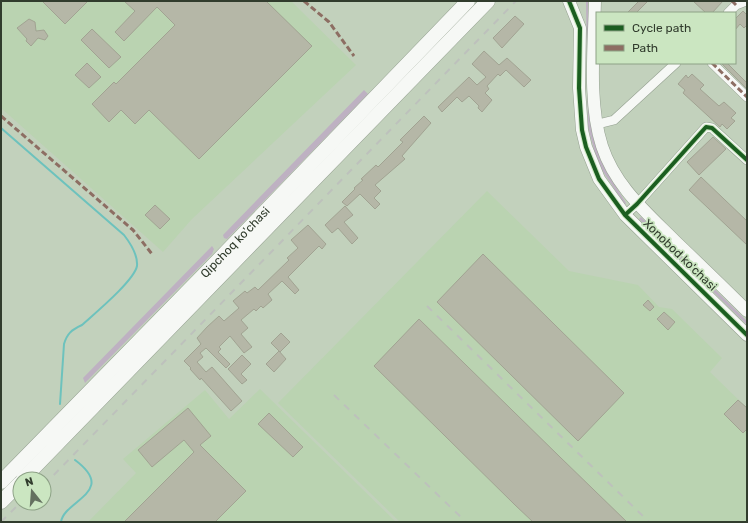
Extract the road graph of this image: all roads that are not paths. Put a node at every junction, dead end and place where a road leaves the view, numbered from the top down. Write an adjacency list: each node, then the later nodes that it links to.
1 (468, 1): 19 (main road, Qipchoq ko'chasi)
2 (488, 1): 19 (main road, Qipchoq ko'chasi)
3 (569, 1): 9 (street, Xonobod ko'chasi)
4 (580, 1): 9 (street)
5 (595, 1): 13 (street, Xonobod ko'chasi)
6 (746, 1): 7 (street)
7 (734, 3): 8 (street)
8 (729, 12)
9 (580, 28): 16 (street, Xonobod ko'chasi)
10 (675, 64): 13 (street)
11 (713, 64): 12 (street)
12 (747, 97)
13 (598, 124): 15 (street, Xonobod ko'chasi)
14 (747, 160): 15 (street)
15 (637, 204): 16 (street); 17 (street, Xonobod ko'chasi)
16 (625, 215): 18 (street, Xonobod ko'chasi)
17 (747, 311)
18 (747, 334)
19 (91, 400): 20 (main road, Qipchoq ko'chasi); 21 (main road, Qipchoq ko'chasi)
20 (27, 456): 22 (street); 23 (main road, Qipchoq ko'chasi)
21 (30, 471)
22 (1, 475)
23 (1, 482)
24 (12, 490): 25 (main road)
25 (1, 502)

